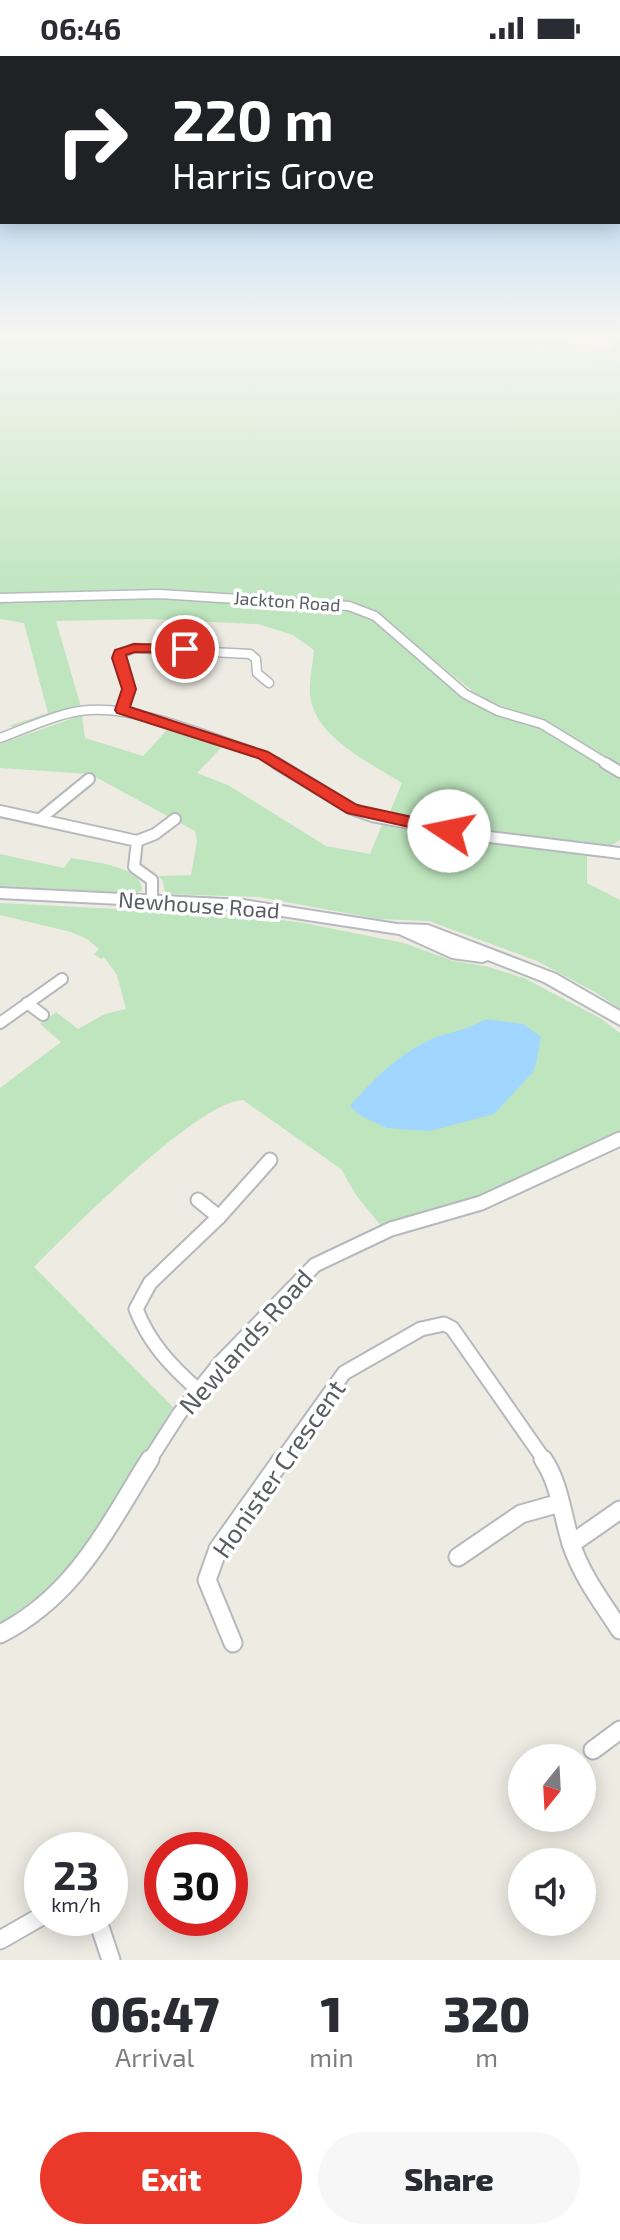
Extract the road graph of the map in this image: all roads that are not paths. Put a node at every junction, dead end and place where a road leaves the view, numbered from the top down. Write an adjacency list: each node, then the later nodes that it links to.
1 (0, 598): 8 (street, Jackton Road)
2 (258, 674): 3 (street); 4 (street); 5 (street)
3 (242, 677)
4 (269, 683)
5 (122, 710): 7 (street); 14 (street)
6 (0, 725): 7 (street)
7 (4, 736)
8 (620, 772)
9 (89, 779): 11 (street)
10 (0, 811): 11 (street)
11 (40, 819): 13 (street)
12 (175, 819): 13 (street)
13 (137, 841): 16 (street)
14 (620, 853)
15 (0, 893): 16 (street, Newhouse Road)
16 (152, 901): 20 (street, Newhouse Road)
17 (62, 979): 18 (street)
18 (27, 1003): 19 (street); 21 (street)
19 (43, 1015)
20 (620, 1019)
21 (0, 1023)
22 (620, 1139): 26 (street, Newlands Road)
23 (270, 1160): 25 (street)
24 (198, 1200): 25 (street)
25 (219, 1217): 26 (street)
26 (198, 1390): 32 (street, Newlands Road)
27 (560, 1503): 29 (street, Honister Crescent); 30 (street); 33 (street, Honister Crescent)
28 (620, 1510): 29 (street)
29 (571, 1544): 31 (street, Honister Crescent)
30 (458, 1557)
31 (620, 1630)
32 (0, 1634)
33 (233, 1643)
34 (620, 1730): 35 (street)
35 (596, 1748)
36 (24, 1926): 38 (street)
37 (103, 1936): 39 (street)
38 (0, 1940)
39 (111, 1960)

